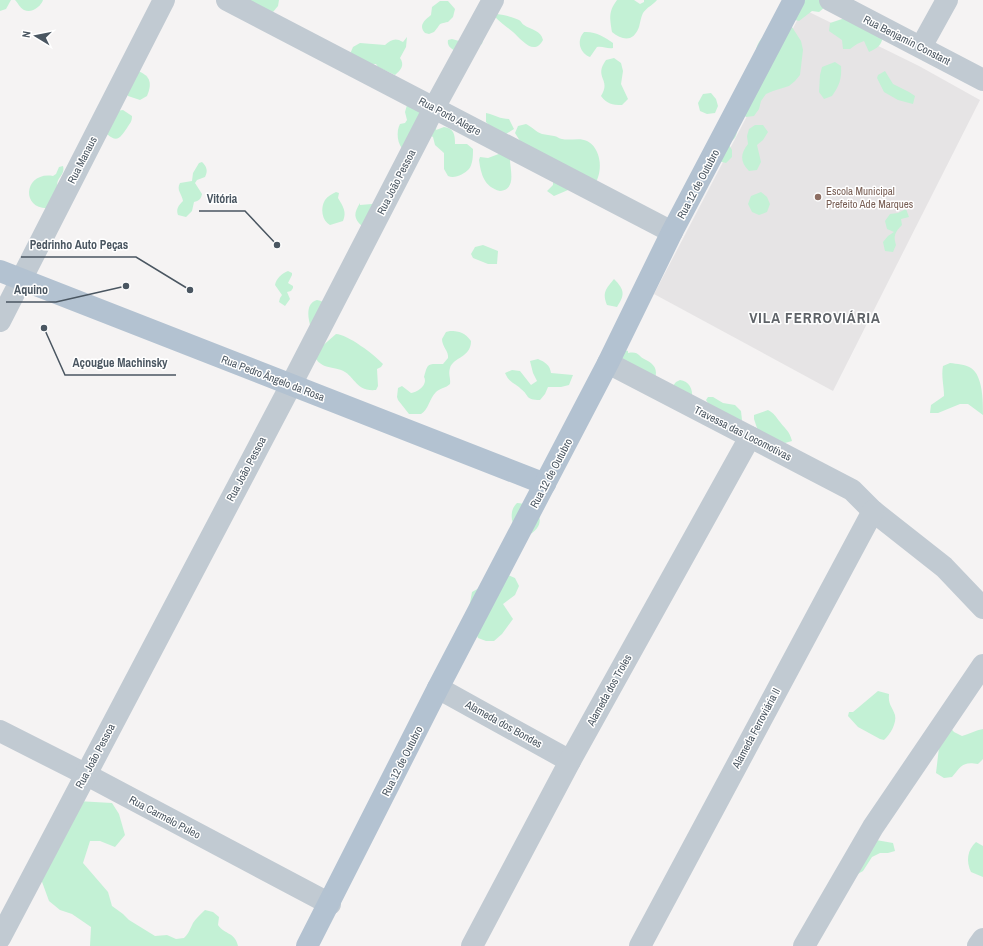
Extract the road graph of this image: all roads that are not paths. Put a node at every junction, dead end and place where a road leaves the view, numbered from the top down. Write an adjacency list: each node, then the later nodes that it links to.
1 (164, 0): 12 (street, Rua Manaus)
2 (227, 0): 9 (street, Rua Porto Alegre)
3 (493, 0): 9 (street, Rua João Pessoa)
4 (794, 0): 10 (main road, Rua 12 de Outubro)
5 (830, 0): 7 (street, Rua Benjamin Constant)
6 (947, 0): 7 (street)
7 (921, 47): 8 (street, Rua Benjamin Constant)
8 (983, 80)
9 (434, 108): 10 (street, Rua Porto Alegre); 15 (street, Rua João Pessoa)
10 (672, 232): 14 (main road, Rua 12 de Outubro)
11 (0, 271): 12 (main road, Rua Pedro Ângelo da Rosa)
12 (21, 280): 13 (street, Rua Manaus); 15 (main road, Rua Pedro Ângelo da Rosa)
13 (0, 321)
14 (608, 363): 16 (street, Travessa das Locomotivas); 17 (main road, Rua 12 de Outubro)
15 (291, 385): 17 (main road, Rua Pedro Ângelo da Rosa); 24 (street, Rua João Pessoa)
16 (750, 437): 18 (street, Travessa das Locomotivas); 23 (street, Alameda dos Troles)
17 (546, 484): 21 (main road, Rua 12 de Outubro)
18 (873, 511): 19 (street, Travessa das Locomotivas); 30 (street, Alameda Ferroviária II)
19 (983, 608)
20 (983, 665): 31 (street)
21 (438, 688): 23 (street, Alameda dos Bondes); 25 (main road, Rua 12 de Outubro)
22 (0, 731): 24 (street, Rua Carmelo Puleo)
23 (570, 761): 29 (street, Alameda dos Troles)
24 (85, 774): 25 (street, Rua Carmelo Puleo); 26 (street, Rua João Pessoa)
25 (330, 904): 28 (main road, Rua 12 de Outubro)
26 (0, 938)
27 (983, 939): 32 (street)
28 (307, 946)
29 (472, 946)
30 (640, 946)
31 (804, 946)
32 (978, 946)

